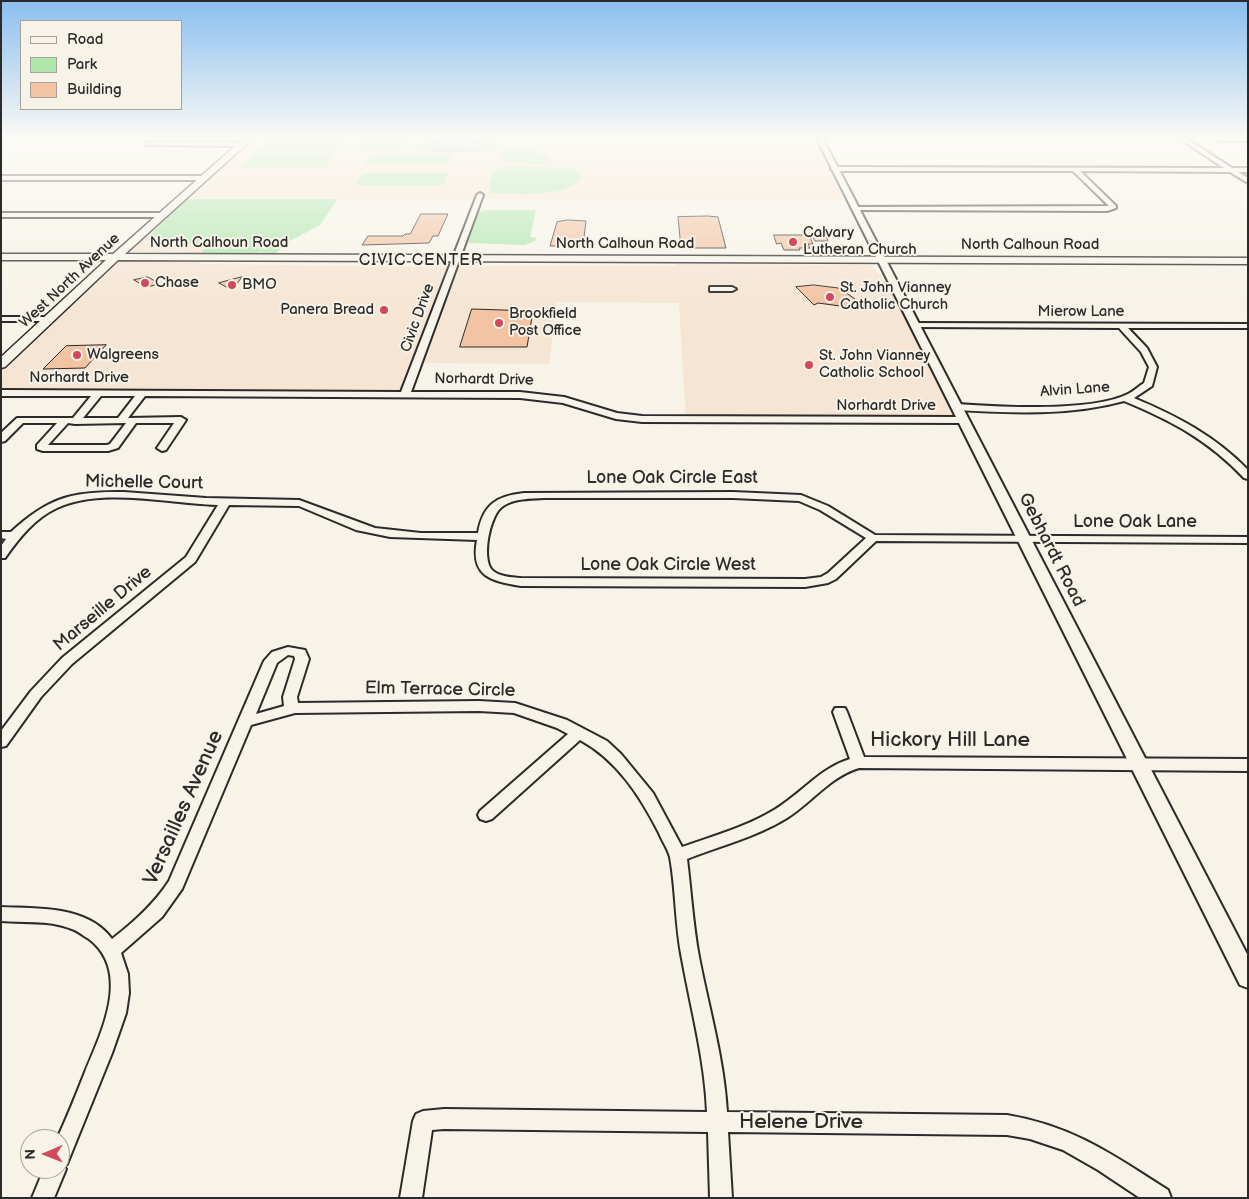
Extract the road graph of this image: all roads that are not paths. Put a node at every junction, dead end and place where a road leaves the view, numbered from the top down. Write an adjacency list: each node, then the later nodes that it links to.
1 (173, 195): 8 (main road, West North Avenue)
2 (186, 195): 9 (main road, West North Avenue)
3 (480, 195): 14 (street, Civic Drive)
4 (848, 195): 6 (street, Gebhardt Road)
5 (1102, 195): 6 (street)
6 (855, 208): 19 (street, Gebhardt Road)
7 (1, 215): 8 (street)
8 (150, 215): 9 (street); 10 (main road, West North Avenue)
9 (164, 215): 13 (main road, West North Avenue)
10 (114, 247): 13 (main road, West North Avenue); 18 (main road)
11 (1, 257): 18 (main road, North Calhoun Road)
12 (140, 260): 13 (main road); 13 (main road, North Calhoun Road); 13 (main road); 14 (main road, North Calhoun Road)
13 (107, 261): 17 (main road, North Calhoun Road); 18 (main road, North Calhoun Road); 24 (main road, West North Avenue); 25 (main road, West North Avenue)
14 (454, 261): 19 (main road, North Calhoun Road); 19 (main road, North Calhoun Road); 34 (street, Civic Drive)
15 (1248, 261): 19 (main road, North Calhoun Road)
16 (1, 262): 17 (main road, North Calhoun Road)
17 (65, 262): 18 (main road)
18 (80, 262)
19 (883, 262): 20 (main road, North Calhoun Road); 26 (street, Gebhardt Road)
20 (1248, 266)
21 (713, 289): 22 (street)
22 (732, 289)
23 (1, 319): 24 (street)
24 (32, 319): 25 (street); 29 (main road, West North Avenue)
25 (50, 319): 30 (main road, West North Avenue)
26 (914, 325): 27 (street, Mierow Lane); 36 (street, Gebhardt Road)
27 (1121, 325): 28 (street, Mierow Lane); 35 (street, Alvin Lane)
28 (1248, 326)
29 (1, 348)
30 (1, 364)
31 (1, 393): 32 (street, Norhardt Drive)
32 (100, 393): 33 (street, Norhardt Drive); 37 (street)
33 (144, 393): 34 (street, Norhardt Drive); 38 (street)
34 (405, 394): 36 (street, Norhardt Drive)
35 (1127, 399): 36 (street, Alvin Lane); 42 (street)
36 (960, 414): 48 (street, Gebhardt Road)
37 (70, 420): 38 (street); 39 (street); 40 (street)
38 (120, 421): 39 (street)
39 (133, 421): 41 (street)
40 (1, 439)
41 (162, 448)
42 (1248, 476)
43 (225, 502): 45 (street, Michelle Court); 46 (street, Michelle Court); 55 (street, Marseille Drive)
44 (1, 535): 45 (street)
45 (14, 536): 50 (street, Michelle Court)
46 (483, 536): 47 (street, Lone Oak Circle East); 47 (street, Lone Oak Circle West)
47 (873, 538): 48 (street, Lone Oak Lane)
48 (1023, 538): 49 (street, Lone Oak Lane); 57 (street, Gebhardt Road)
49 (1248, 540)
50 (1, 555)
51 (295, 708): 53 (street, Elm Terrace Circle); 53 (street, Versailles Avenue); 54 (street, Elm Terrace Circle)
52 (840, 712): 56 (street)
53 (247, 721): 62 (street, Versailles Avenue)
54 (578, 733): 59 (street); 60 (street, Elm Terrace Circle)
55 (1, 742)
56 (859, 762): 57 (street, Hickory Hill Lane); 60 (street, Hickory Hill Lane)
57 (1139, 765): 58 (street, Hickory Hill Lane); 63 (street, Gebhardt Road)
58 (1248, 765)
59 (486, 815)
60 (678, 855): 64 (street, Elm Terrace Circle)
61 (1, 914): 62 (street)
62 (111, 950): 65 (street)
63 (1248, 978)
64 (718, 1123): 68 (street, Helene Drive); 69 (street, Elm Terrace Circle); 70 (street, Helene Drive)
65 (70, 1133)
66 (51, 1179): 67 (street)
67 (43, 1198)
68 (410, 1198)
69 (721, 1198)
70 (1160, 1198)

